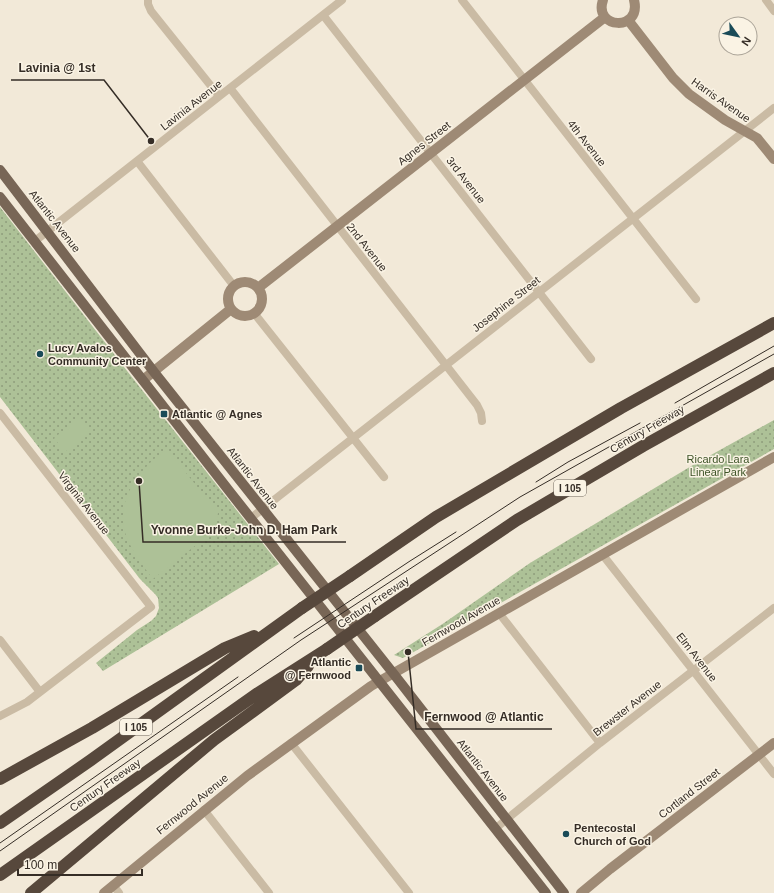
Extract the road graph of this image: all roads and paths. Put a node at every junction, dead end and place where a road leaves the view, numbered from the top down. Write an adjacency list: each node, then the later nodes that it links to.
1 (148, 0): 13 (street)
2 (342, 0): 8 (street, Lavinia Avenue)
3 (462, 0): 11 (street, 4th Avenue)
4 (603, 0): 9 (street)
5 (634, 0): 10 (street)
6 (766, 0): 7 (street)
7 (774, 11)
8 (323, 15): 12 (street, Lavinia Avenue); 16 (street, 3rd Avenue)
9 (605, 17): 10 (street); 11 (street, Agnes Street)
10 (628, 20): 15 (street, Harris Avenue)
11 (524, 80): 16 (street, Agnes Street); 21 (street, 4th Avenue)
12 (230, 88): 13 (street, Lavinia Avenue); 22 (street, 2nd Avenue)
13 (219, 96): 18 (street, Lavinia Avenue)
14 (774, 108): 15 (street, Josephine Street)
15 (744, 132): 17 (street, Harris Avenue); 21 (street, Josephine Street)
16 (431, 154): 22 (street, Agnes Street); 27 (street, 3rd Avenue)
17 (774, 159)
18 (137, 161): 23 (street, Lavinia Avenue); 25 (street)
19 (0, 170): 23 (main road, Atlantic Avenue)
20 (0, 197): 24 (main road)
21 (633, 219): 27 (street, Josephine Street); 28 (street, 4th Avenue)
22 (338, 227): 26 (street, Agnes Street); 33 (street, 2nd Avenue)
23 (48, 231): 24 (street, Lavinia Avenue); 34 (main road, Atlantic Avenue)
24 (35, 241): 36 (main road)
25 (234, 286): 26 (street); 29 (street)
26 (258, 288): 30 (street)
27 (539, 292): 32 (street, 3rd Avenue); 33 (street, Josephine Street)
28 (696, 299)
29 (231, 309): 30 (street); 34 (street)
30 (254, 313): 39 (street)
31 (774, 323): 47 (highway, I 105, bridge)
32 (591, 359)
33 (446, 365): 38 (street, 2nd Avenue); 39 (street, Josephine Street)
34 (154, 372): 36 (street); 42 (main road, Atlantic Avenue)
35 (774, 373): 49 (highway, Century Freeway / I 105, bridge)
36 (143, 380): 43 (main road)
37 (0, 413): 53 (street, Virginia Avenue)
38 (482, 421)
39 (353, 438): 41 (street); 42 (street, Josephine Street)
40 (774, 458): 44 (street, Fernwood Avenue)
41 (384, 477)
42 (262, 509): 43 (street, Josephine Street); 51 (main road, Atlantic Avenue)
43 (251, 518): 52 (main road)
44 (602, 554): 46 (street, Fernwood Avenue); 50 (street, Elm Avenue)
45 (774, 608): 50 (street, Brewster Avenue)
46 (499, 613): 51 (street, Fernwood Avenue); 57 (street)
47 (270, 630): 55 (highway); 65 (highway, I 105)
48 (0, 640): 53 (street)
49 (323, 652): 67 (highway, Century Freeway / I 105); 69 (highway)
50 (693, 670): 57 (street, Brewster Avenue); 59 (street, Elm Avenue)
51 (392, 673): 52 (street, Fernwood Avenue); 64 (main road, Atlantic Avenue)
52 (380, 681): 56 (street, Fernwood Avenue); 66 (main road)
53 (40, 692): 54 (street)
54 (0, 716)
55 (92, 728): 61 (highway); 62 (highway)
56 (291, 743): 63 (street, Fernwood Avenue); 72 (street)
57 (600, 743): 64 (street, Brewster Avenue)
58 (774, 743): 59 (street, Cortland Street)
59 (759, 755): 60 (street, Elm Avenue); 75 (street, Cortland Street)
60 (774, 774)
61 (0, 778)
62 (0, 788)
63 (204, 810): 68 (street, Fernwood Avenue); 71 (street)
64 (506, 820): 66 (street, Brewster Avenue); 74 (main road, Atlantic Avenue)
65 (0, 823)
66 (496, 828): 73 (main road)
67 (0, 875)
68 (116, 889): 70 (street, Fernwood Avenue)
69 (31, 893)
70 (104, 893)
71 (269, 893)
72 (409, 893)
73 (546, 893)
74 (564, 893)
75 (581, 893)

